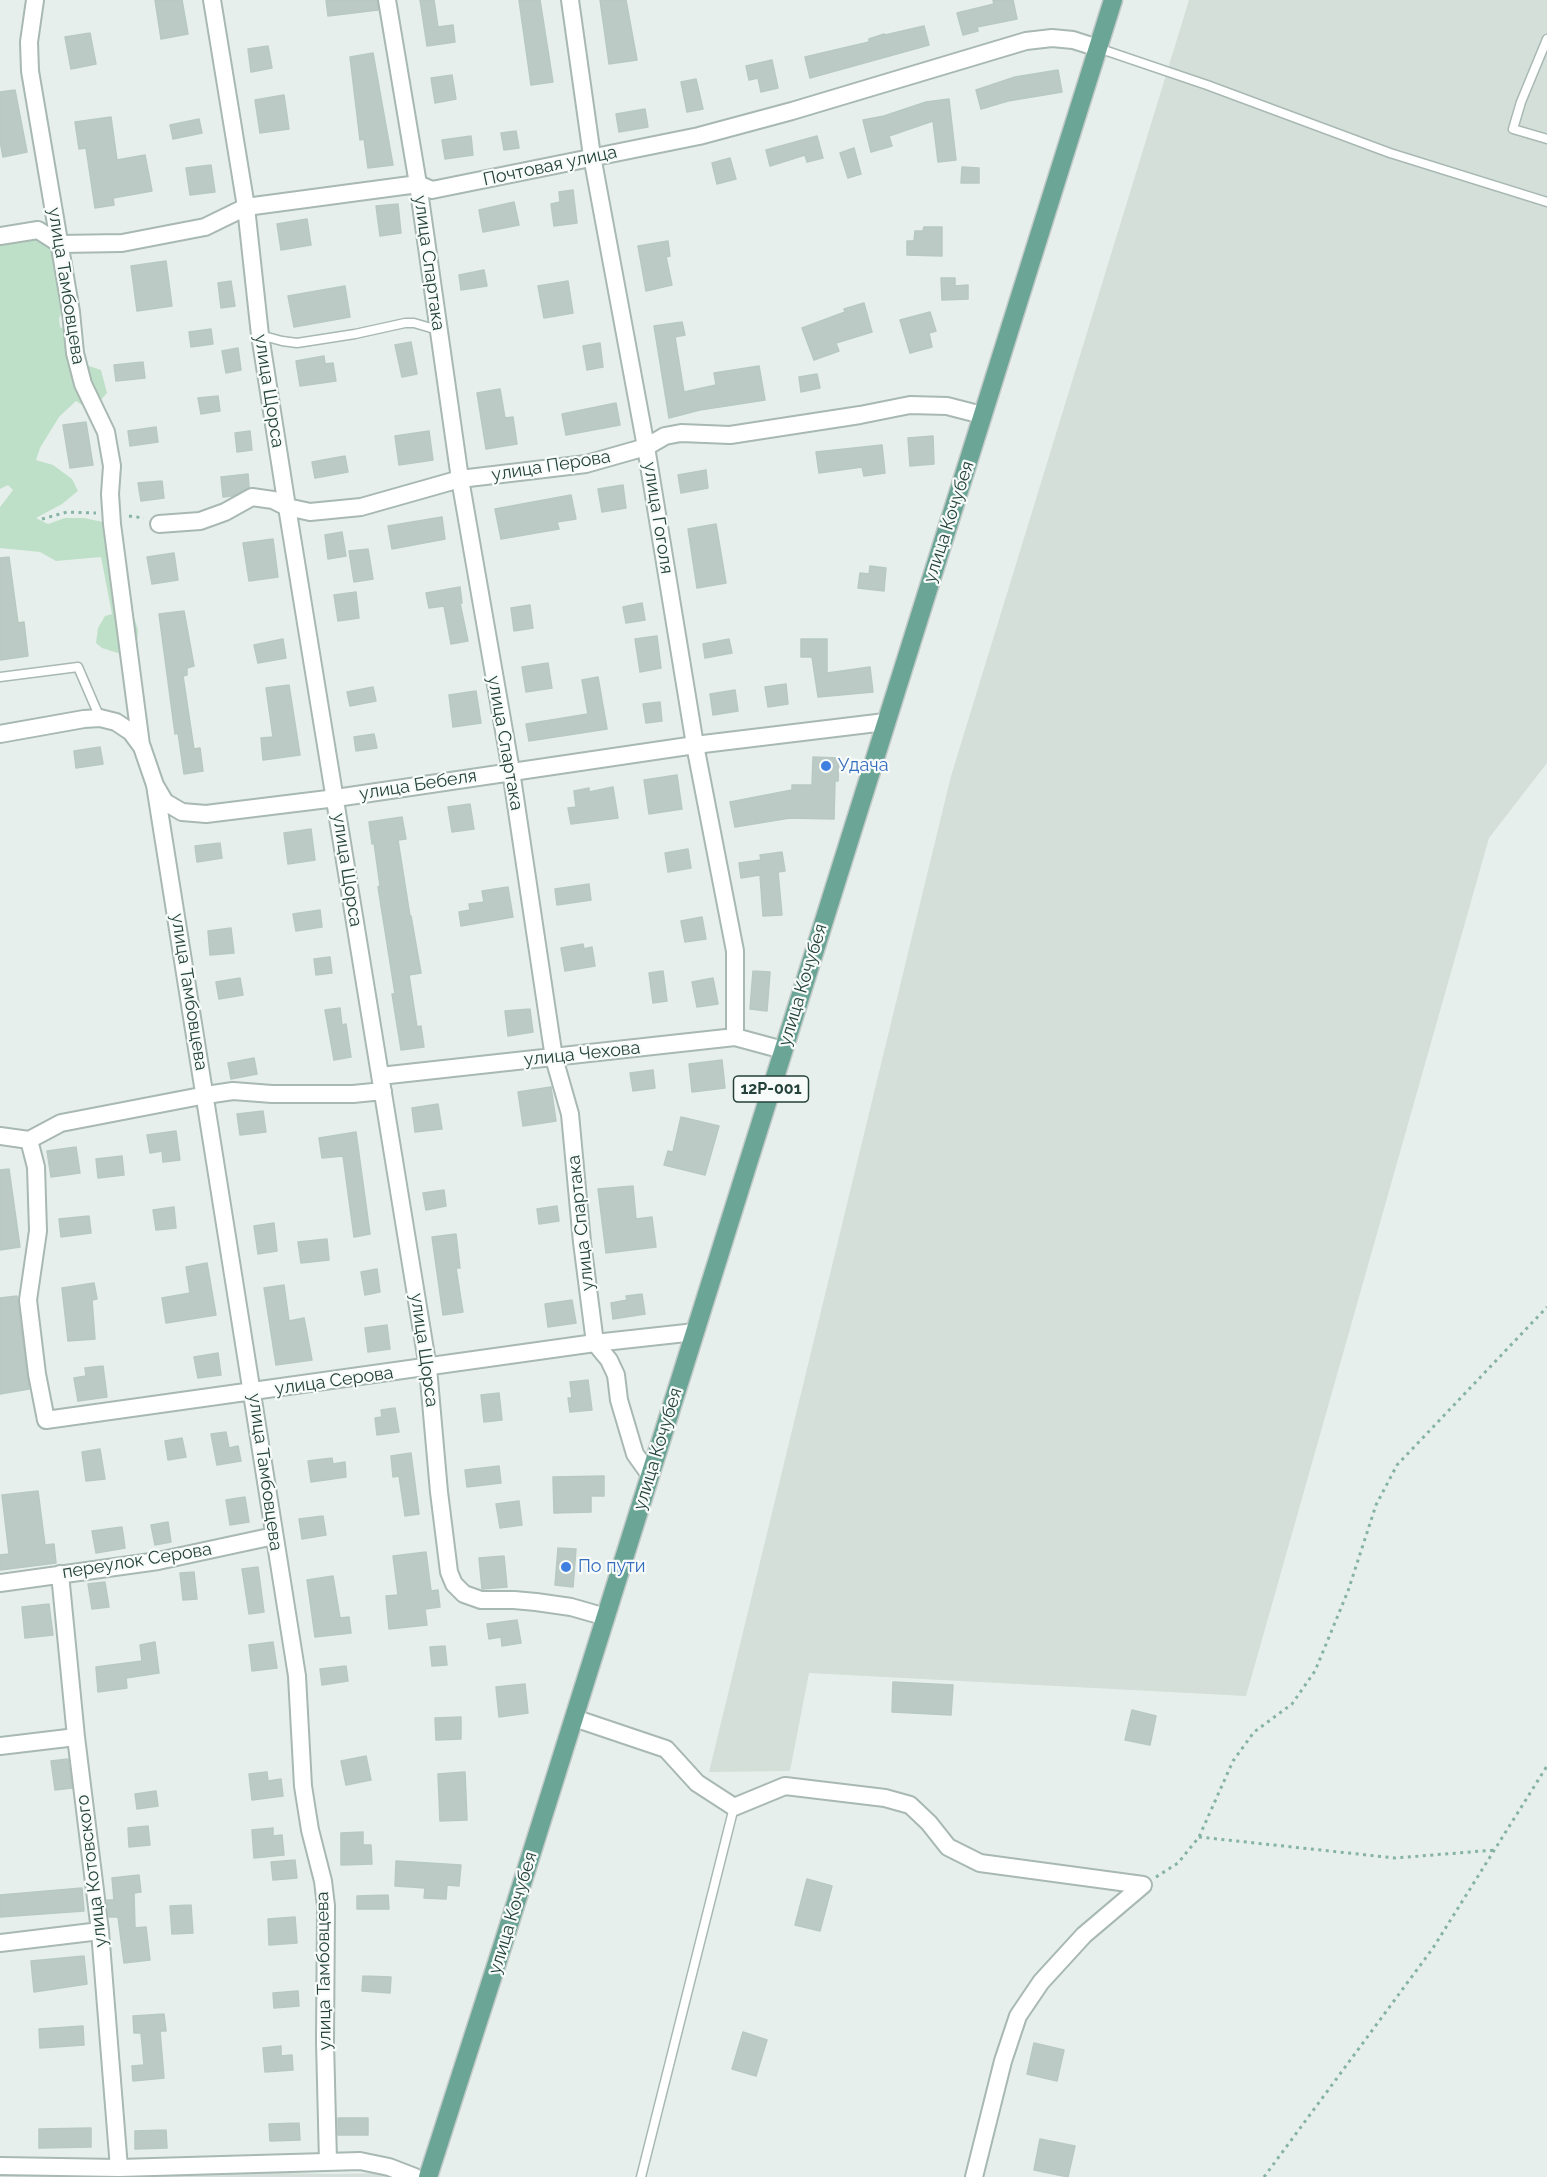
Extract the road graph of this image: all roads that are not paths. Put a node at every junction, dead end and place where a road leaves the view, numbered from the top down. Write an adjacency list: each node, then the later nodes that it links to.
1 (35, 0): 14 (street, улица Тамбовцева)
2 (212, 0): 12 (street, улица Щорса)
3 (387, 0): 10 (street, улица Спартака)
4 (570, 0): 9 (street, улица Гоголя)
5 (1113, 0): 7 (main road, улица Кочубея / 12Р-001)
6 (1547, 39): 8 (lane)
7 (1098, 48): 9 (street, Почтовая улица); 11 (lane); 17 (main road, улица Кочубея / 12Р-001)
8 (1547, 139)
9 (592, 156): 10 (street, Почтовая улица); 18 (street, улица Гоголя)
10 (418, 184): 12 (street, Почтовая улица); 15 (street, улица Спартака)
11 (1547, 202)
12 (246, 207): 14 (street, Почтовая улица); 16 (street, улица Щорса)
13 (0, 236): 14 (street, Почтовая улица)
14 (60, 244): 27 (street, улица Тамбовцева)
15 (439, 330): 16 (lane); 19 (street, улица Спартака)
16 (260, 335): 20 (street, улица Щорса)
17 (982, 415): 18 (street, улица Перова); 24 (main road, улица Кочубея / 12Р-001)
18 (646, 447): 19 (street, улица Перова); 26 (street, улица Гоголя)
19 (460, 479): 20 (street, улица Перова); 28 (street, улица Спартака)
20 (287, 507): 21 (street, улица Перова); 30 (street, улица Щорса)
21 (159, 524)
22 (0, 677): 23 (lane)
23 (100, 718): 25 (street, улица Бебеля); 27 (street, улица Бебеля)
24 (885, 722): 26 (street, улица Бебеля); 32 (main road, улица Кочубея / 12Р-001)
25 (0, 734)
26 (695, 745): 28 (street, улица Бебеля); 31 (street, улица Гоголя)
27 (141, 747): 29 (street, улица Бебеля)
28 (511, 771): 30 (street, улица Бебеля); 33 (street, улица Спартака)
29 (156, 785): 30 (street, улица Бебеля); 35 (street, улица Тамбовцева)
30 (336, 798): 34 (street, улица Щорса)
31 (735, 1037): 32 (street, улица Чехова); 33 (street, улица Чехова)
32 (783, 1050): 38 (main road, улица Кочубея / 12Р-001)
33 (554, 1058): 34 (street, улица Чехова); 39 (street, улица Спартака)
34 (381, 1083): 35 (street, улица Чехова); 40 (street, улица Щорса)
35 (206, 1095): 37 (street, улица Чехова); 41 (street, улица Тамбовцева)
36 (0, 1136): 37 (street)
37 (29, 1140): 41 (street, улица Серова)
38 (694, 1332): 39 (street, улица Серова); 42 (main road, улица Кочубея / 12Р-001)
39 (595, 1343): 40 (street, улица Серова); 42 (street, улица Спартака)
40 (428, 1368): 41 (street, улица Серова); 46 (street, улица Щорса)
41 (254, 1392): 43 (street, улица Тамбовцева)
42 (650, 1474): 46 (main road, улица Кочубея / 12Р-001)
43 (274, 1536): 44 (street, переулок Серова); 53 (street, улица Тамбовцева)
44 (60, 1574): 45 (street, переулок Серова); 48 (street, улица Котовского)
45 (0, 1583)
46 (606, 1617): 47 (main road, улица Кочубея / 12Р-001)
47 (574, 1718): 50 (street); 57 (main road, улица Кочубея / 12Р-001)
48 (76, 1737): 49 (street); 51 (street, улица Котовского)
49 (0, 1746)
50 (734, 1807): 58 (lane); 59 (street)
51 (100, 1931): 52 (street); 55 (street, улица Котовского)
52 (0, 1942)
53 (328, 2162): 55 (street); 56 (street)
54 (0, 2166): 55 (street)
55 (119, 2168)
56 (415, 2177)
57 (428, 2177)
58 (641, 2177)
59 (974, 2177)

